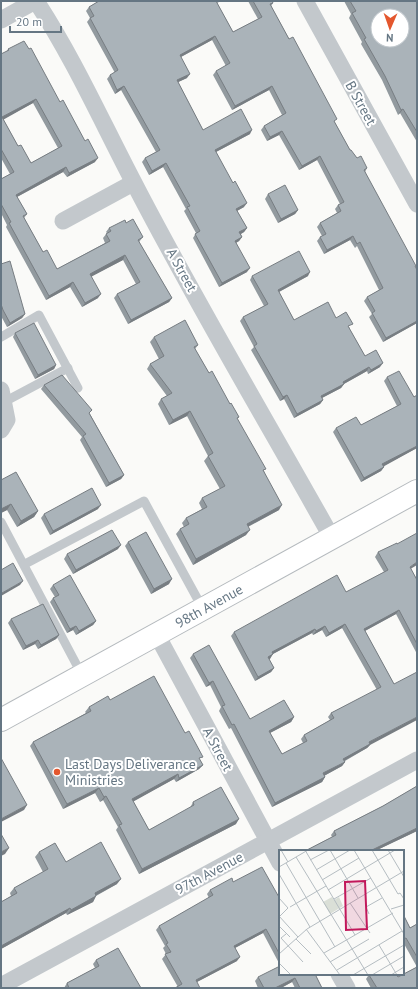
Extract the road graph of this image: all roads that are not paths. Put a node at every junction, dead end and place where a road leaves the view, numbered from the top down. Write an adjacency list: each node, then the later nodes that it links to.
1 (36, 1): 3 (street); 4 (street, A Street)
2 (305, 1): 5 (street, B Street)
3 (1, 20)
4 (133, 183): 6 (street); 14 (street, A Street)
5 (417, 204)
6 (62, 221)
7 (1, 337): 8 (lane)
8 (68, 368): 9 (lane); 10 (lane)
9 (78, 388)
10 (2, 396): 11 (street)
11 (1, 430)
12 (417, 491): 14 (main road, 98th Avenue)
13 (1, 522): 15 (lane)
14 (332, 538): 16 (main road, 98th Avenue)
15 (25, 564): 16 (lane); 18 (lane)
16 (203, 609): 17 (main road, 98th Avenue)
17 (156, 635): 18 (main road, 98th Avenue); 21 (street, A Street)
18 (82, 675): 19 (main road, 98th Avenue)
19 (1, 720)
20 (417, 760): 21 (street, 97th Avenue)
21 (268, 841): 22 (street, A Street); 24 (street, 97th Avenue)
22 (279, 861)
23 (340, 975): 25 (street)
24 (1, 986)
25 (347, 988)

